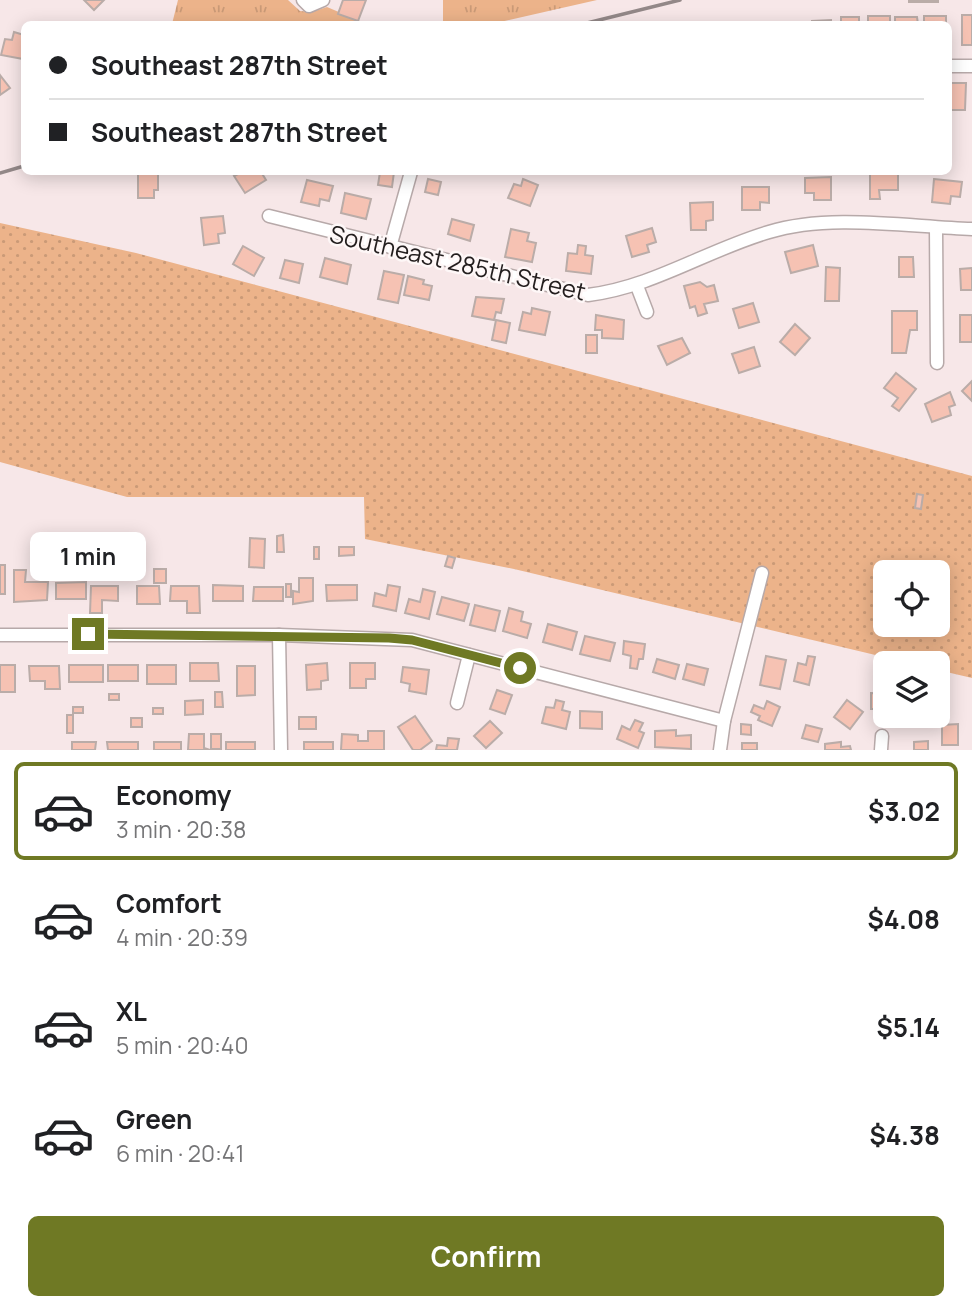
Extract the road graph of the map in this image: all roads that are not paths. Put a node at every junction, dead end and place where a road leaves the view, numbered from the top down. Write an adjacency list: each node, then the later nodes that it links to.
1 (303, 0): 2 (street)
2 (323, 0)
3 (952, 66): 4 (street)
4 (972, 66)
5 (410, 175): 9 (street)
6 (268, 216): 9 (street, Southeast 285th Street)
7 (936, 228): 8 (street, Southeast 285th Street); 10 (street, Southeast 285th Street); 12 (street)
8 (972, 229)
9 (390, 247): 10 (street, Southeast 285th Street)
10 (637, 286): 11 (street)
11 (647, 312)
12 (937, 363)
13 (762, 573): 18 (street)
14 (0, 635): 15 (street)
15 (279, 635): 16 (street); 20 (street)
16 (469, 655): 17 (street); 18 (street)
17 (457, 703)
18 (724, 721): 21 (street)
19 (882, 736): 22 (street)
20 (281, 750)
21 (720, 750)
22 (881, 750)

